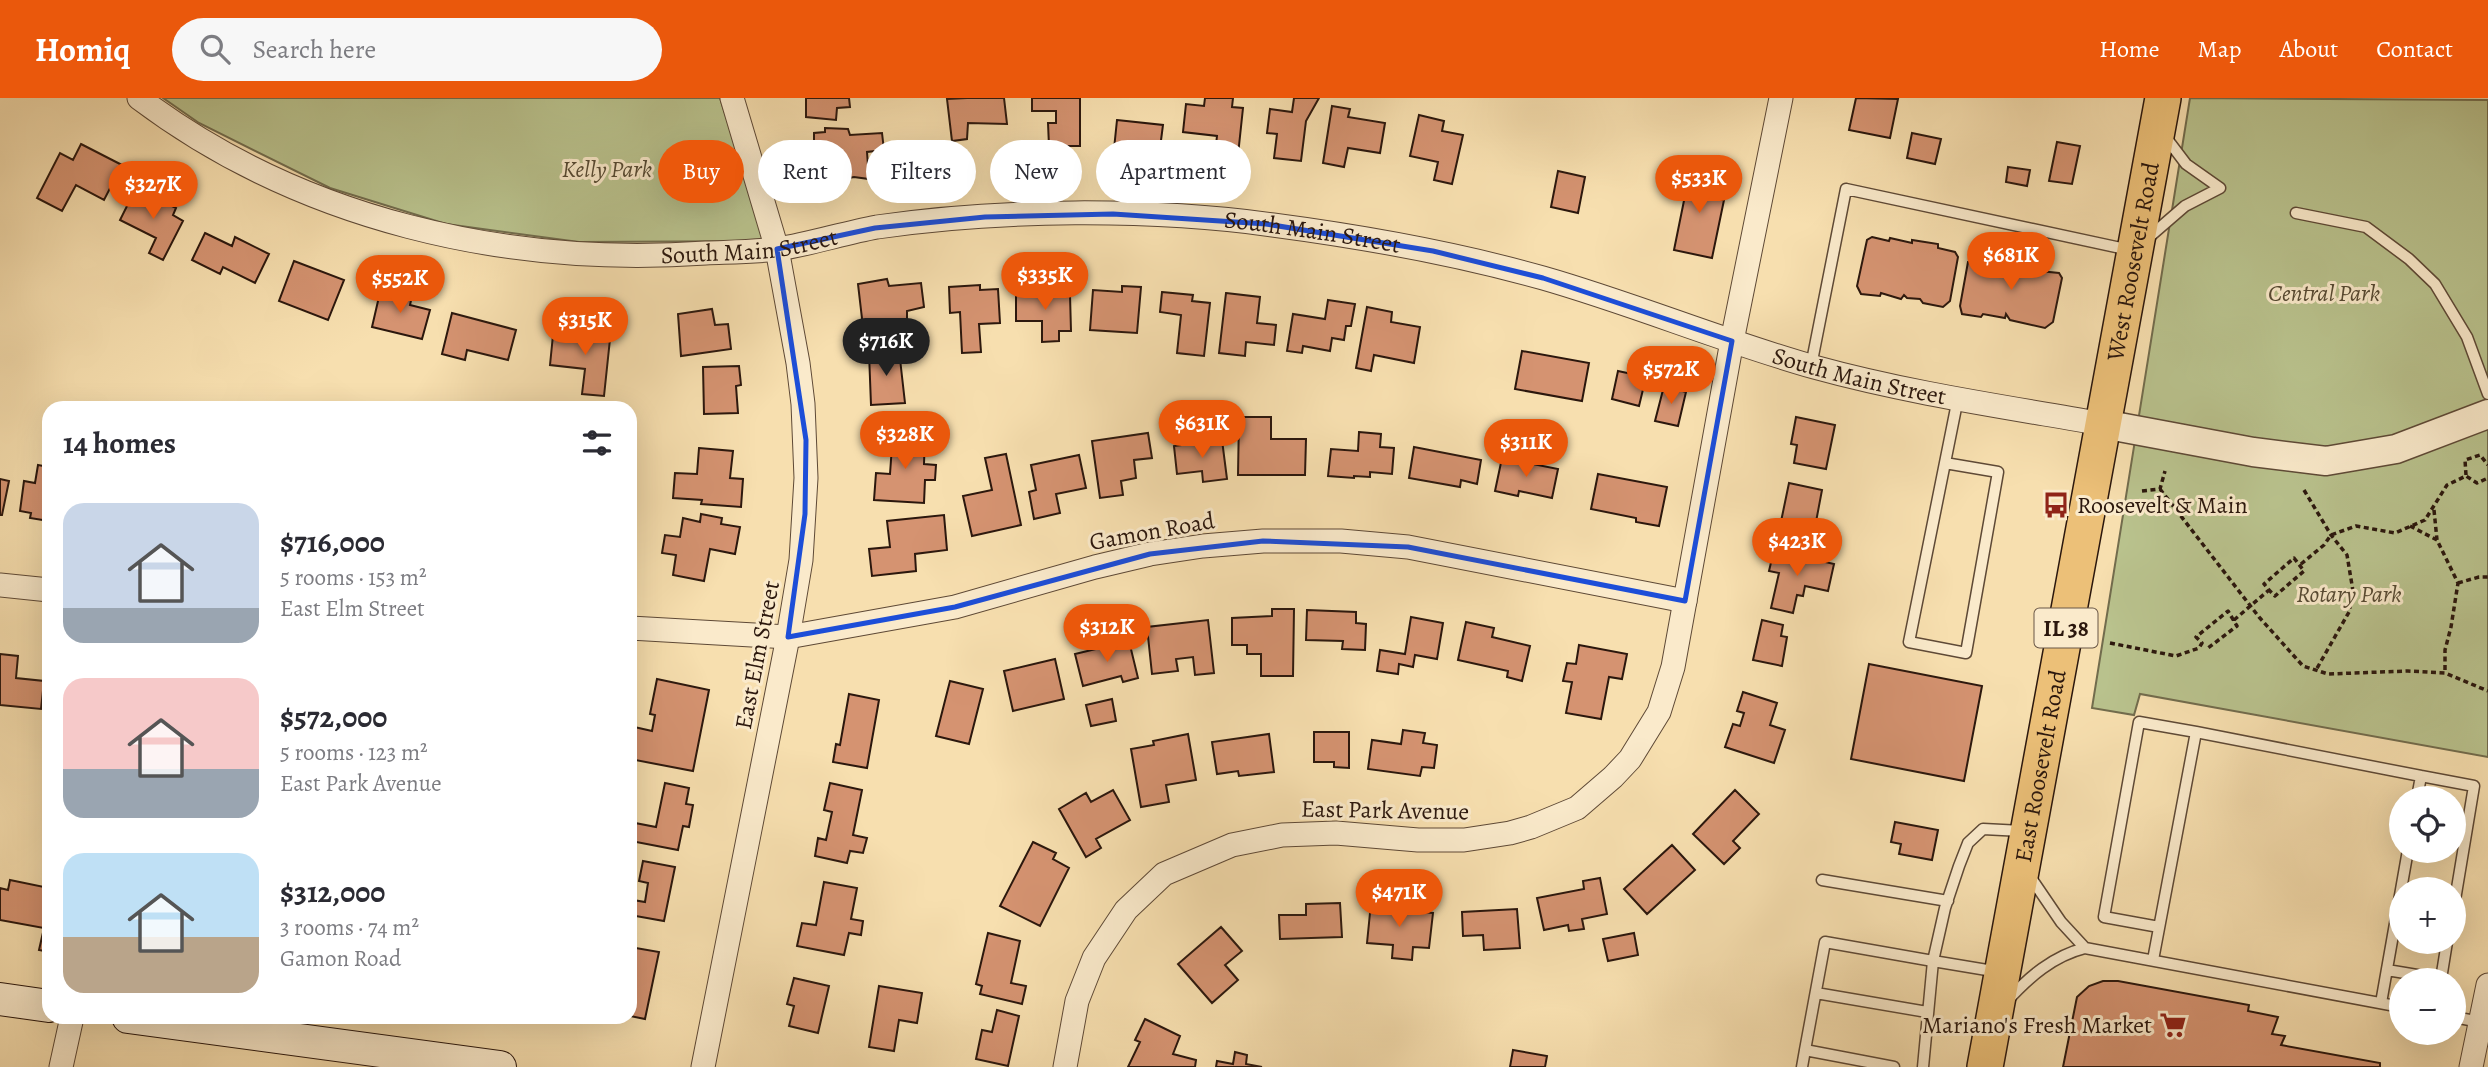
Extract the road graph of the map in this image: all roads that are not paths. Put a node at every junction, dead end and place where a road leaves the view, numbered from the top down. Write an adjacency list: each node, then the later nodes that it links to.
1 (139, 98): 6 (street, South Main Street)
2 (732, 98): 6 (street, East Elm Street)
3 (1781, 98): 8 (street, East Park Avenue)
4 (2160, 111): 7 (main road, West Roosevelt Road / IL 38); 7 (lane)
5 (2297, 213): 10 (lane)
6 (777, 249): 8 (street, South Main Street); 19 (street, East Elm Street)
7 (2135, 251): 9 (lane); 13 (main road, West Roosevelt Road / IL 38)
8 (1732, 341): 9 (street, South Main Street); 17 (street, East Park Avenue)
9 (1811, 366): 11 (street, South Main Street)
10 (2488, 394)
11 (1958, 398): 13 (street, South Main Street); 14 (lane)
12 (2488, 414): 13 (street, South Main Street)
13 (2103, 424): 23 (main road, East Roosevelt Road / IL 38)
14 (1945, 463): 14 (lane)
15 (0, 585): 16 (street)
16 (42, 589)
17 (1685, 601): 19 (street, Gamon Road); 51 (street, East Park Avenue)
18 (637, 628): 19 (street, Gamon Road)
19 (788, 637): 50 (street, East Elm Street)
20 (2196, 732): 21 (lane); 28 (lane); 28 (lane)
21 (2421, 776): 22 (lane); 25 (lane)
22 (2419, 786)
23 (2025, 848): 27 (lane); 29 (lane); 34 (main road, East Roosevelt Road / IL 38)
24 (2406, 863): 33 (lane)
25 (2459, 877)
26 (1822, 880): 27 (lane)
27 (1948, 901): 32 (lane)
28 (2159, 927): 31 (lane)
29 (2085, 948): 31 (lane); 42 (lane)
30 (2445, 954): 33 (lane)
31 (2153, 960): 38 (lane)
32 (1933, 961): 34 (lane); 36 (lane); 41 (lane)
33 (2386, 970): 38 (lane)
34 (2002, 972): 42 (main road, East Roosevelt Road / IL 38)
35 (2488, 985): 44 (street)
36 (1816, 993): 41 (lane); 47 (lane)
37 (0, 999): 39 (main road)
38 (2381, 1003): 40 (lane)
39 (42, 1005)
40 (2389, 1005)
41 (1927, 1012): 54 (lane)
42 (1994, 1015): 55 (main road, East Roosevelt Road / IL 38)
43 (2466, 1019): 44 (lane)
44 (2480, 1022): 56 (street)
45 (70, 1024): 48 (street)
46 (180, 1024): 49 (main road)
47 (1805, 1050): 52 (lane); 53 (lane)
48 (61, 1067)
49 (500, 1067)
50 (703, 1067)
51 (1065, 1067)
52 (1802, 1067)
53 (1894, 1067)
54 (1923, 1067)
55 (1985, 1067)
56 (2471, 1067)

